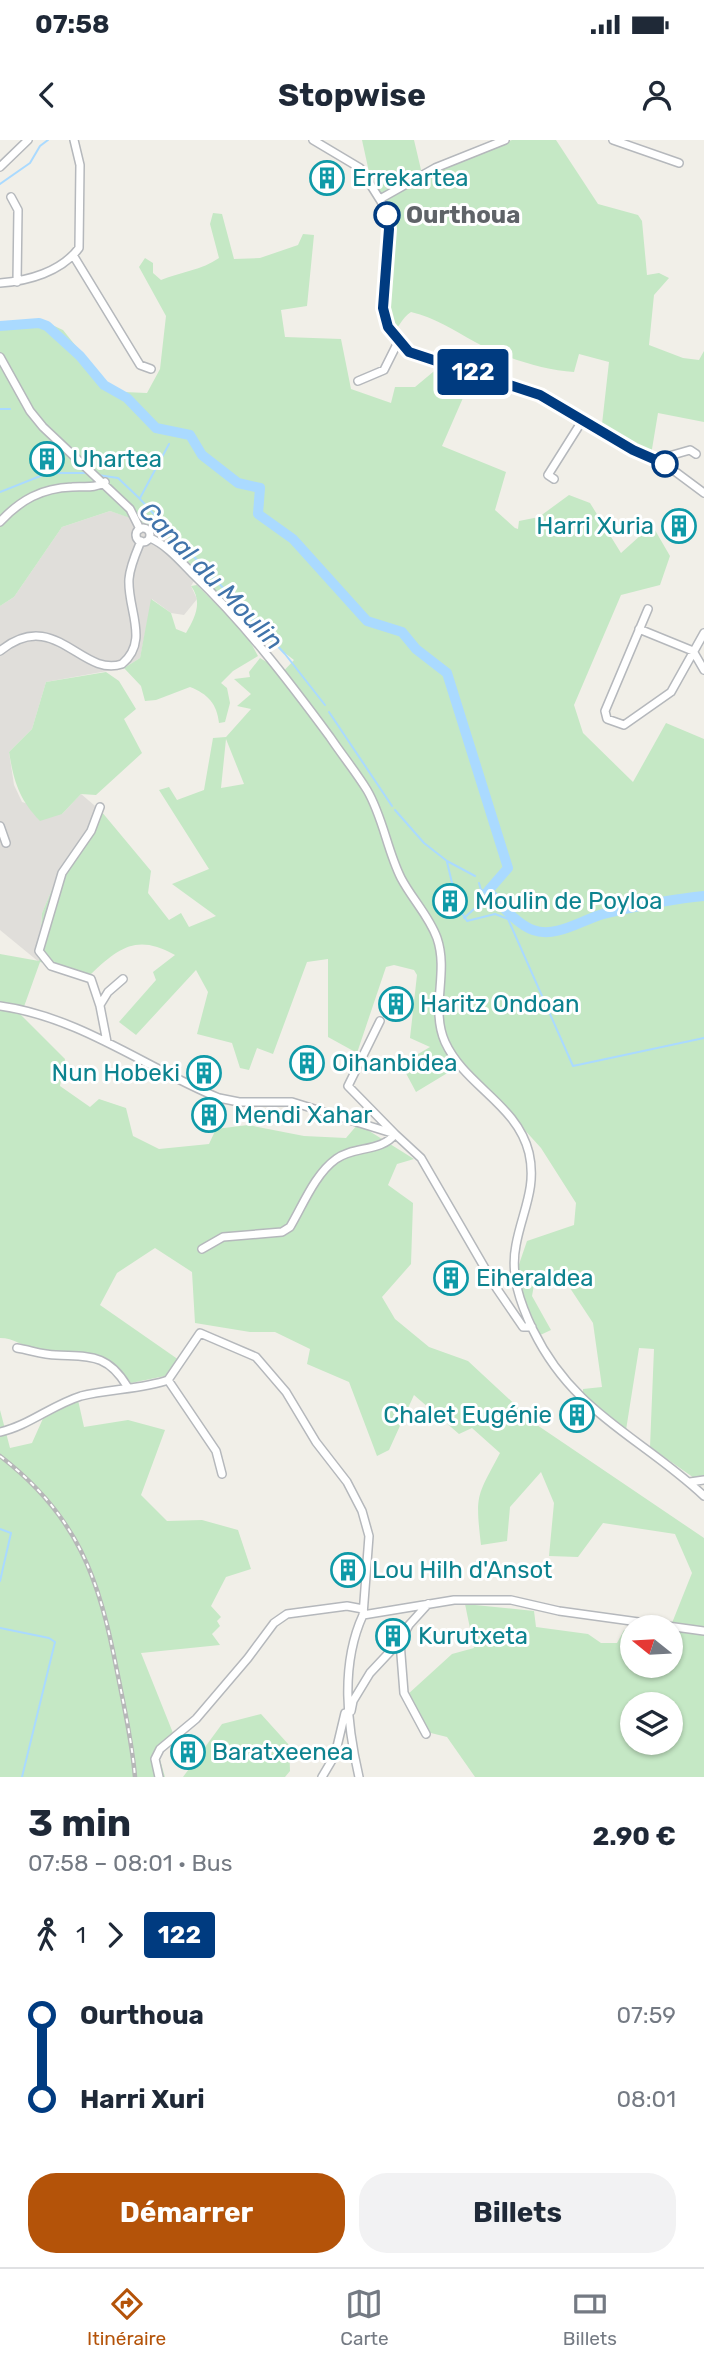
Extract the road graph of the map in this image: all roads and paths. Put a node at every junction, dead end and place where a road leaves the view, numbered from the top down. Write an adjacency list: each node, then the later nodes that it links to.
1 (28, 140): 7 (street)
2 (74, 140): 10 (street)
3 (313, 140): 9 (street)
4 (505, 140): 9 (street)
5 (613, 140): 6 (street)
6 (678, 163)
7 (0, 167)
8 (11, 197): 11 (street)
9 (380, 199): 13 (street)
10 (73, 255): 11 (street); 15 (street)
11 (18, 282): 12 (street)
12 (0, 283)
13 (398, 342): 16 (street); 17 (street)
14 (0, 357): 21 (street)
15 (151, 369)
16 (358, 381)
17 (582, 421): 19 (street); 20 (street)
18 (696, 454): 19 (street)
19 (655, 460): 22 (street)
20 (554, 479)
21 (104, 482): 23 (street); 24 (street)
22 (704, 493)
23 (0, 522)
24 (140, 529): 25 (street); 26 (street)
25 (150, 538): 26 (street); 43 (street)
26 (141, 541): 31 (street)
27 (648, 609): 28 (street)
28 (639, 629): 30 (street); 30 (street)
29 (704, 633): 30 (street)
30 (692, 651): 32 (street)
31 (0, 652)
32 (704, 670)
33 (100, 807): 38 (street)
34 (0, 826): 35 (street)
35 (6, 843)
36 (123, 979): 38 (street)
37 (0, 1006): 40 (street)
38 (100, 1006): 40 (street)
39 (380, 1021): 41 (street)
40 (107, 1042): 41 (street)
41 (395, 1134): 42 (street); 43 (street)
42 (202, 1249)
43 (532, 1327): 50 (street)
44 (17, 1348): 46 (street)
45 (168, 1380): 46 (street); 48 (street); 53 (street)
46 (127, 1386): 47 (street)
47 (0, 1432)
48 (222, 1474)
49 (704, 1480): 50 (street)
50 (690, 1482): 51 (street)
51 (704, 1496)
52 (428, 1604): 53 (street); 54 (street); 55 (street)
53 (363, 1612): 56 (street); 59 (street)
54 (704, 1631)
55 (400, 1641): 57 (street); 58 (street)
56 (347, 1702): 57 (street); 60 (street)
57 (349, 1722): 61 (street)
58 (426, 1734)
59 (159, 1777)
60 (322, 1777)
61 (359, 1777)

